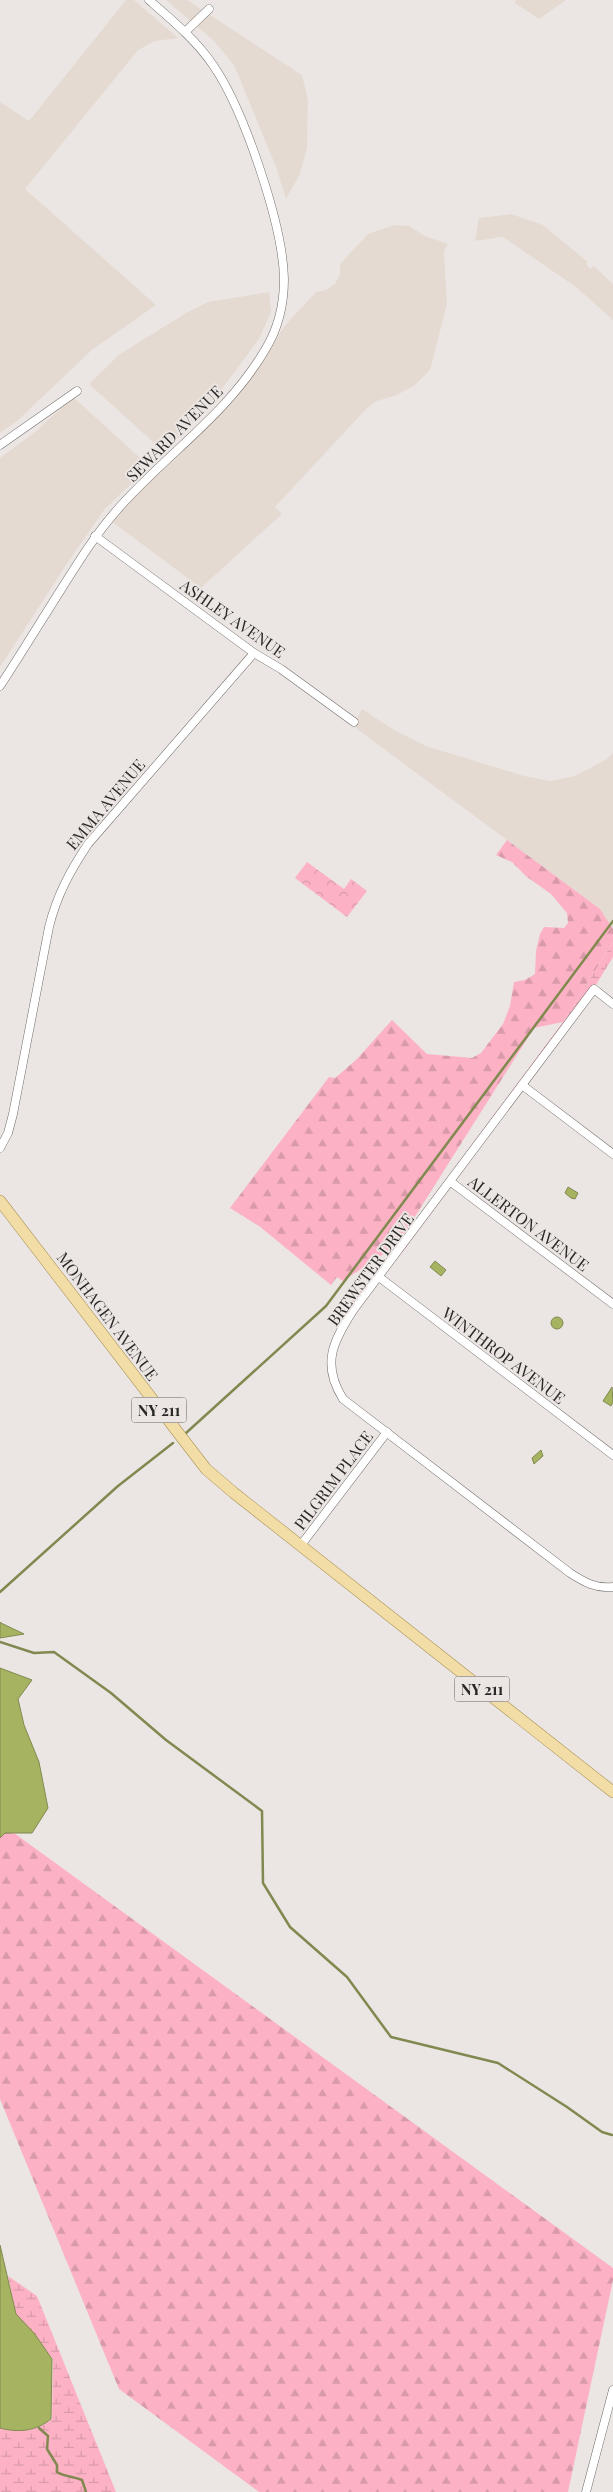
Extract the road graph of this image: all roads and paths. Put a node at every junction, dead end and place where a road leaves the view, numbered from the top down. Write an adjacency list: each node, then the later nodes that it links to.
1 (149, 0): 3 (street, SEWARD AVENUE)
2 (209, 9): 3 (street)
3 (185, 32): 6 (street, SEWARD AVENUE)
4 (78, 391): 5 (street)
5 (0, 446)
6 (95, 536): 7 (street, ASHLEY AVENUE); 8 (street, SEWARD AVENUE)
7 (254, 653): 9 (street, ASHLEY AVENUE); 12 (street, EMMA AVENUE)
8 (0, 686)
9 (354, 722)
10 (613, 1004): 11 (street, BREWSTER DRIVE)
11 (522, 1085): 13 (street); 14 (street, BREWSTER DRIVE)
12 (0, 1148)
13 (613, 1154)
14 (451, 1182): 16 (street, BREWSTER DRIVE); 17 (street, ALLERTON AVENUE)
15 (0, 1201): 20 (main road, MONHAGEN AVENUE / NY 211)
16 (379, 1277): 18 (street, BREWSTER DRIVE); 19 (street, WINTHROP AVENUE)
17 (613, 1304)
18 (387, 1432): 20 (street, PILGRIM PLACE); 21 (street, BREWSTER DRIVE)
19 (613, 1455)
20 (301, 1545): 22 (main road, MONHAGEN AVENUE / NY 211)
21 (613, 1587)
22 (613, 1792)
23 (613, 2390): 24 (street)
24 (586, 2492)

